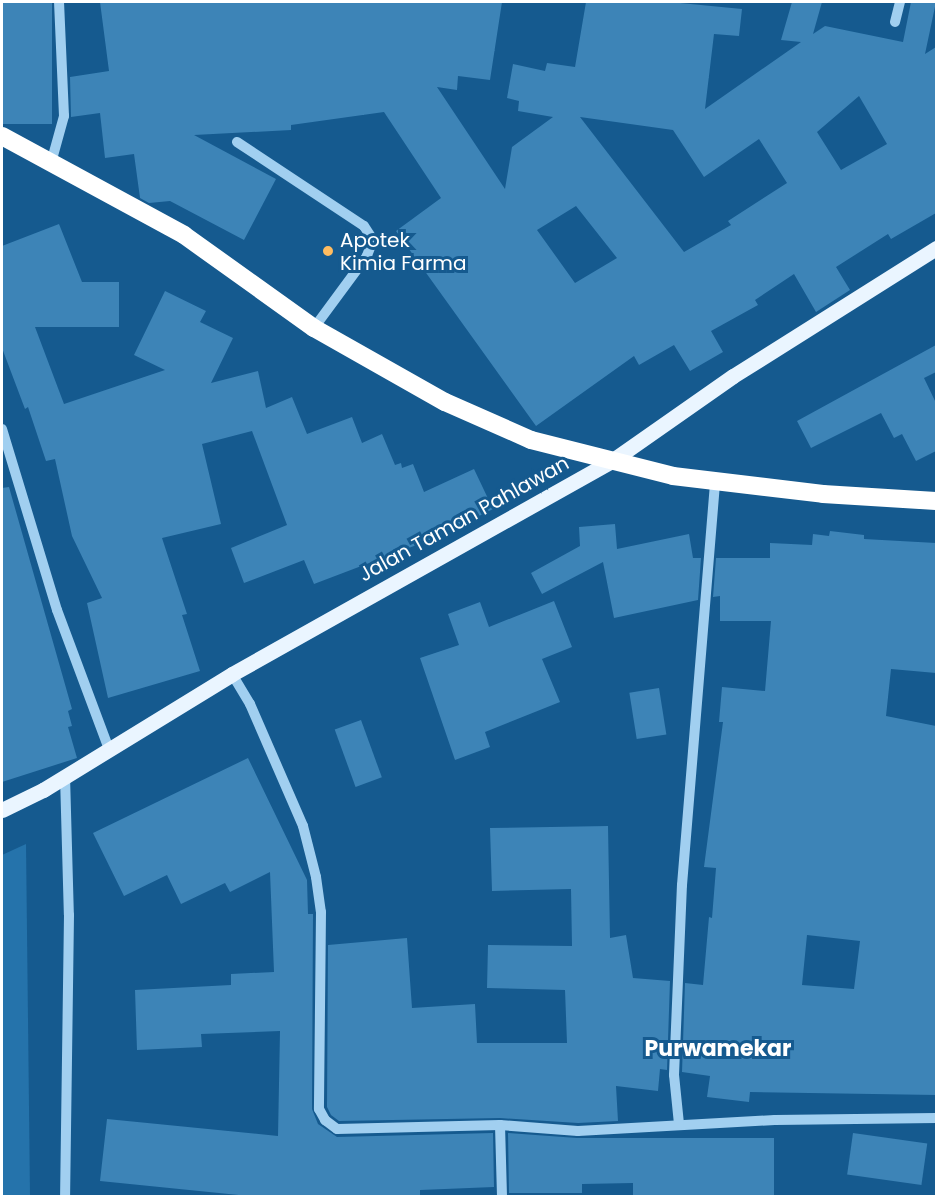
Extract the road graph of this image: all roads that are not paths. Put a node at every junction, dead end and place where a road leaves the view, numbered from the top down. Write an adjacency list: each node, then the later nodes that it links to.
1 (59, 2): 6 (street)
2 (900, 2): 3 (street)
3 (895, 22)
4 (2, 136): 6 (highway)
5 (237, 142): 8 (street)
6 (51, 163): 8 (highway)
7 (936, 248): 10 (main road, Jalan Taman Pahlawan)
8 (314, 328): 10 (highway)
9 (2, 429): 14 (street)
10 (613, 460): 11 (highway); 13 (main road, Jalan Taman Pahlawan)
11 (715, 482): 12 (highway); 18 (street)
12 (936, 501)
13 (232, 674): 14 (main road, Jalan Taman Pahlawan); 19 (street)
14 (109, 750): 15 (main road, Jalan Taman Pahlawan)
15 (65, 776): 16 (main road, Jalan Taman Pahlawan); 20 (street)
16 (2, 810)
17 (936, 1118): 18 (street)
18 (679, 1124): 19 (street)
19 (500, 1125): 21 (street)
20 (65, 1197)
21 (502, 1197)

